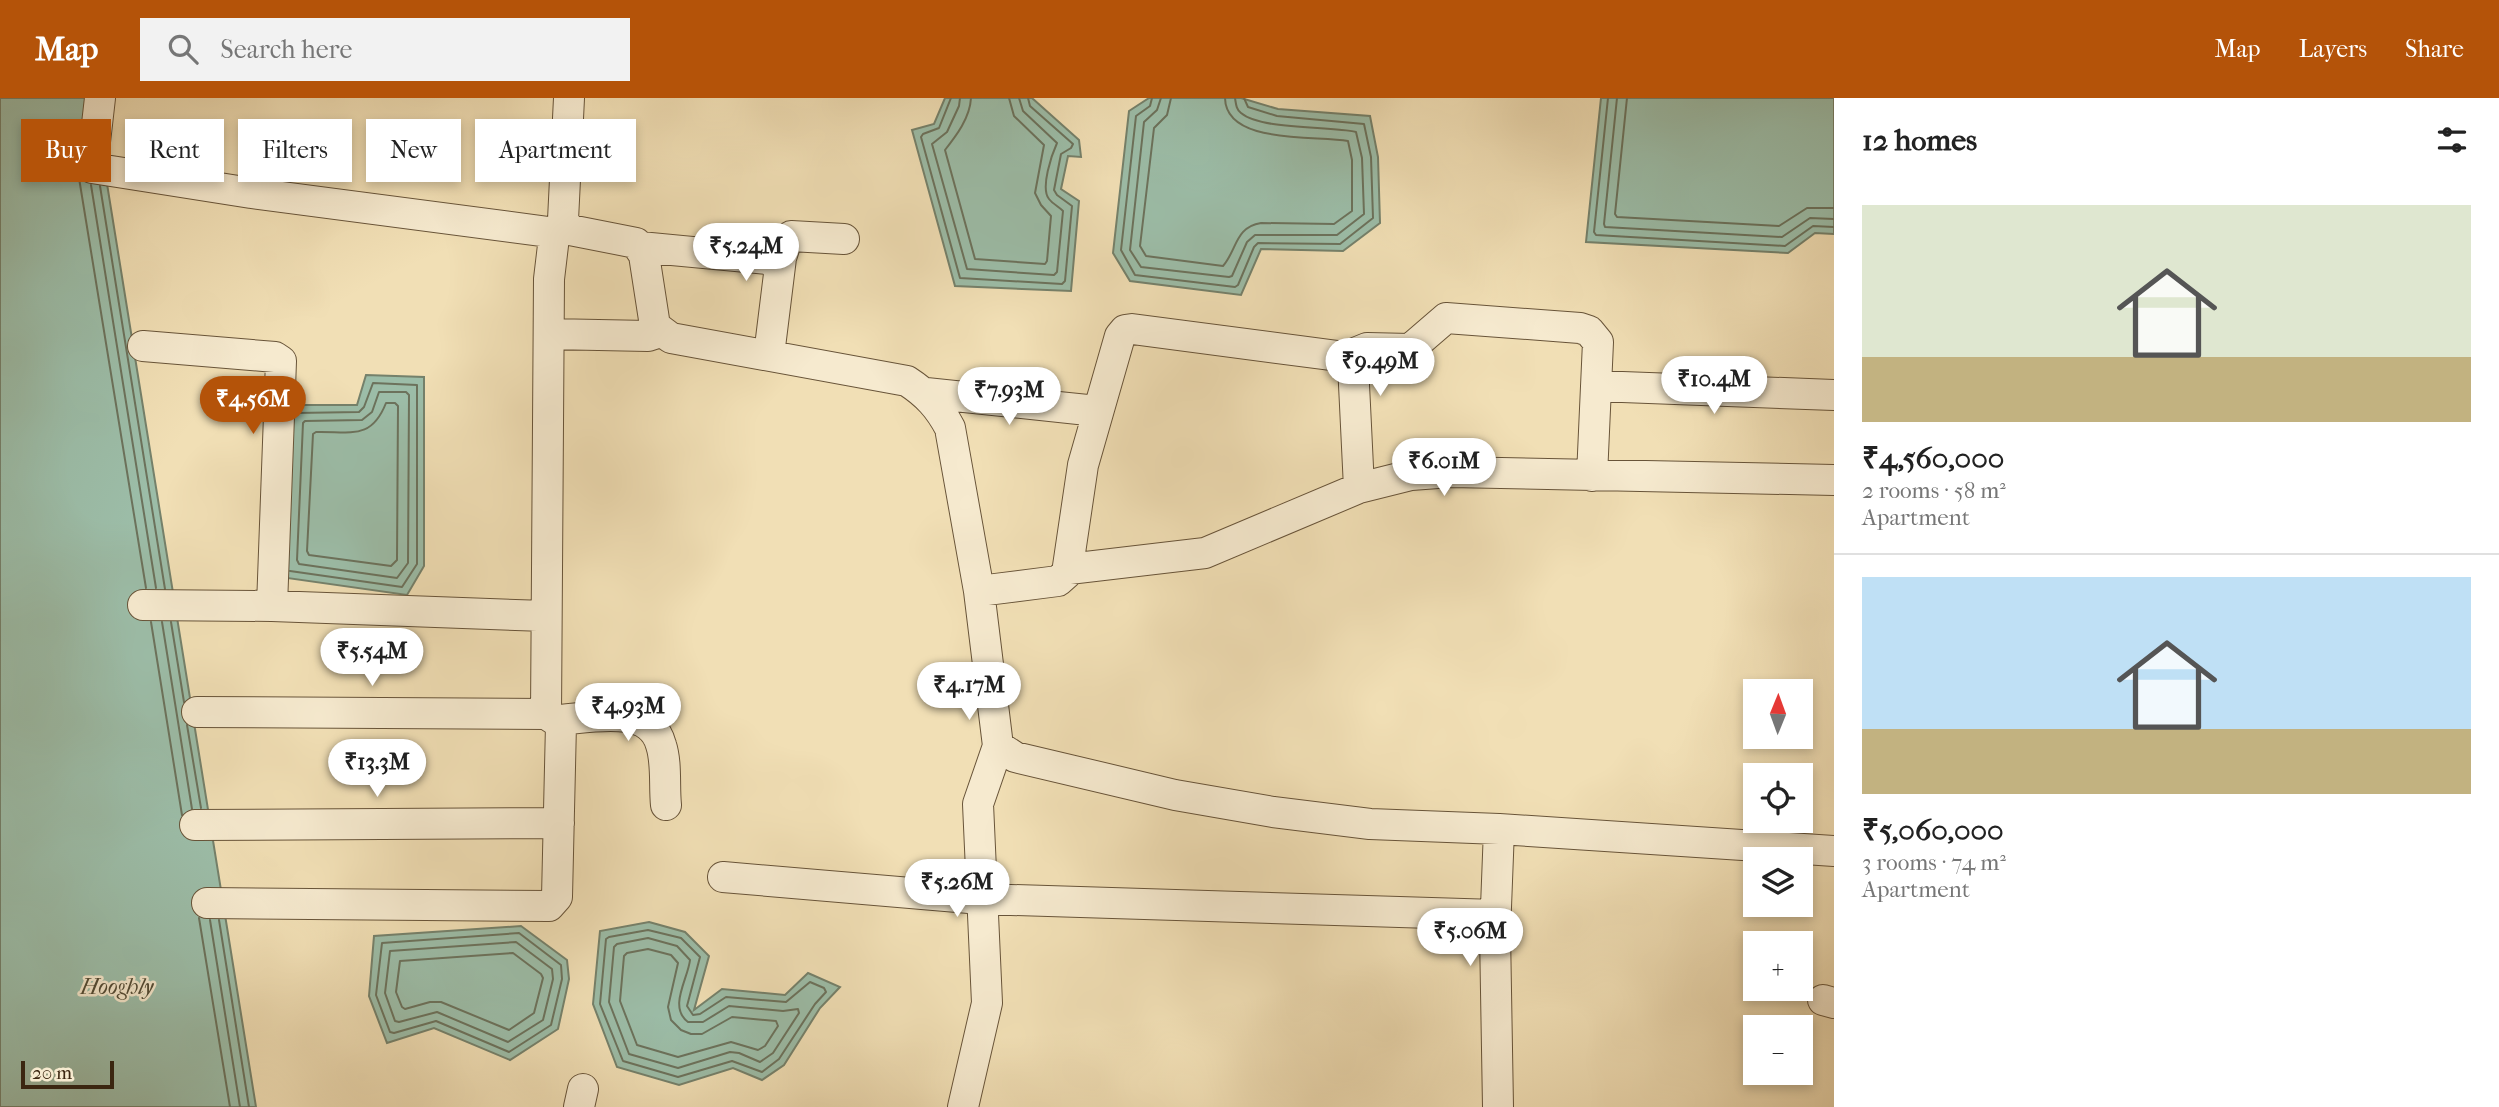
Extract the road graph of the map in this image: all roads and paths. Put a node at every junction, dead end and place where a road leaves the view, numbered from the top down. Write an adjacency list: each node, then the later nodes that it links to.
1 (100, 98): 3 (street)
2 (569, 98): 3 (street)
3 (561, 229): 5 (street); 8 (street)
4 (844, 239): 6 (street)
5 (640, 247): 6 (street); 7 (street)
6 (781, 258): 10 (street)
7 (660, 331): 8 (street); 10 (street)
8 (548, 334): 23 (street)
9 (143, 346): 22 (street)
10 (769, 355): 13 (street)
11 (1346, 357): 12 (street); 15 (street); 18 (street)
12 (1596, 386): 14 (street); 16 (street)
13 (926, 393): 15 (street); 20 (street)
14 (1834, 395)
15 (1097, 411): 19 (street)
16 (1592, 476): 17 (street); 18 (street)
17 (1834, 480)
18 (1359, 488): 19 (street)
19 (1069, 569): 20 (street)
20 (979, 591): 26 (street)
21 (143, 605): 22 (street)
22 (272, 606): 23 (street)
23 (545, 616): 25 (street)
24 (197, 712): 25 (street)
25 (552, 717): 27 (street); 28 (street)
26 (998, 746): 30 (street); 33 (street)
27 (666, 805)
28 (559, 823): 29 (street); 34 (street)
29 (195, 825)
30 (1499, 829): 31 (street); 35 (street)
31 (1834, 851)
32 (723, 877): 33 (street)
33 (981, 899): 35 (street); 36 (street)
34 (207, 903)
35 (1496, 915): 37 (street)
36 (963, 1107)
37 (1497, 1107)

